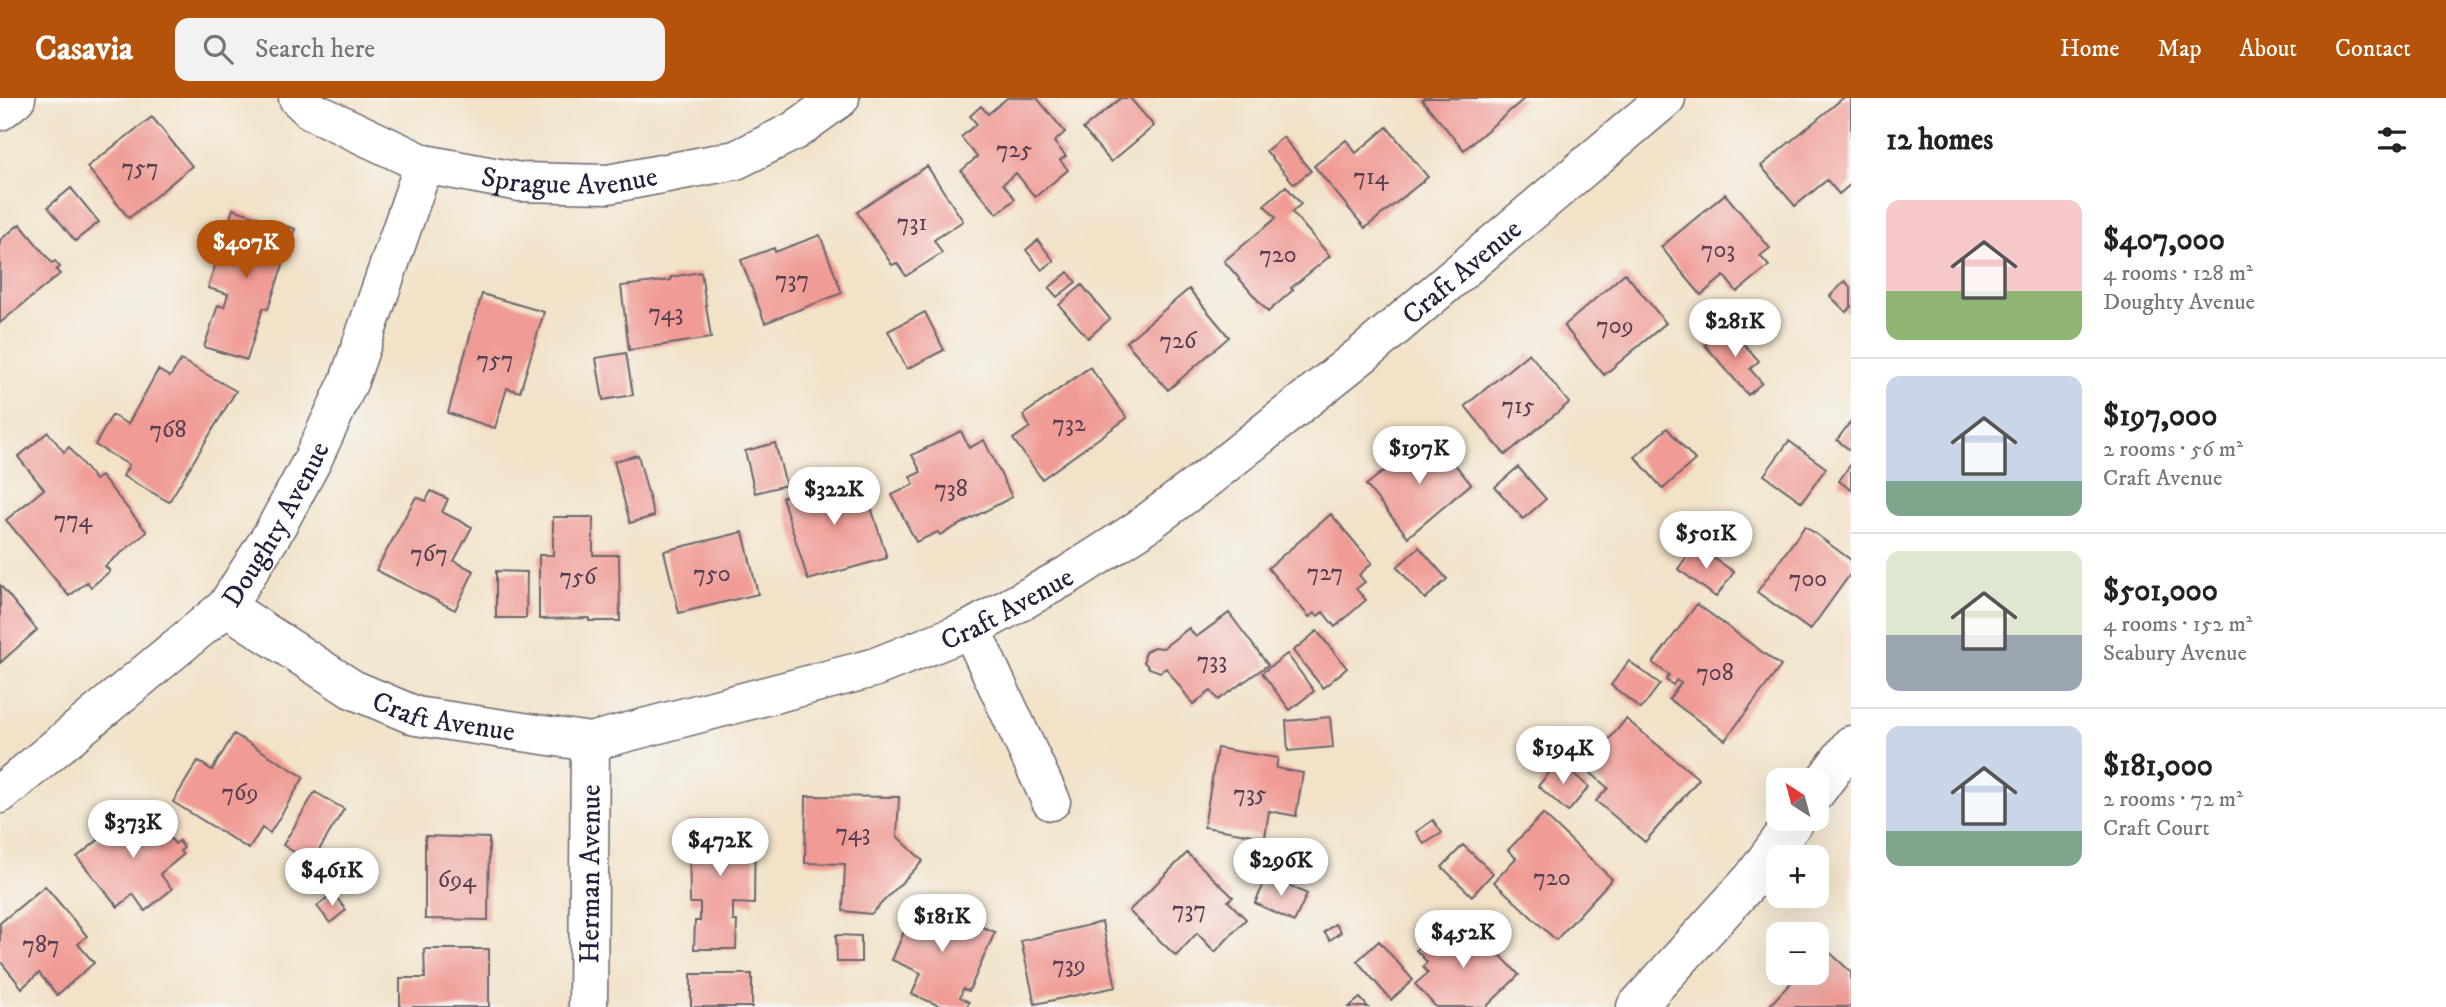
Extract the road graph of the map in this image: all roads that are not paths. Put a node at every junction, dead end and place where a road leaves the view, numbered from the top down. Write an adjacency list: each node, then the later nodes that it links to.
1 (16, 98): 5 (street)
2 (298, 98): 6 (street, Sprague Avenue)
3 (840, 98): 6 (street, Sprague Avenue)
4 (1666, 98): 8 (street, Craft Avenue)
5 (0, 111)
6 (424, 164): 7 (street, Doughty Avenue)
7 (226, 607): 9 (street, Craft Avenue); 12 (street, Doughty Avenue)
8 (971, 629): 9 (street, Craft Avenue); 13 (street)
9 (590, 742): 15 (street, Herman Avenue)
10 (1851, 745): 11 (street)
11 (1829, 775)
12 (0, 794)
13 (1051, 802)
14 (1787, 831): 16 (street)
15 (588, 1007)
16 (1636, 1007)

